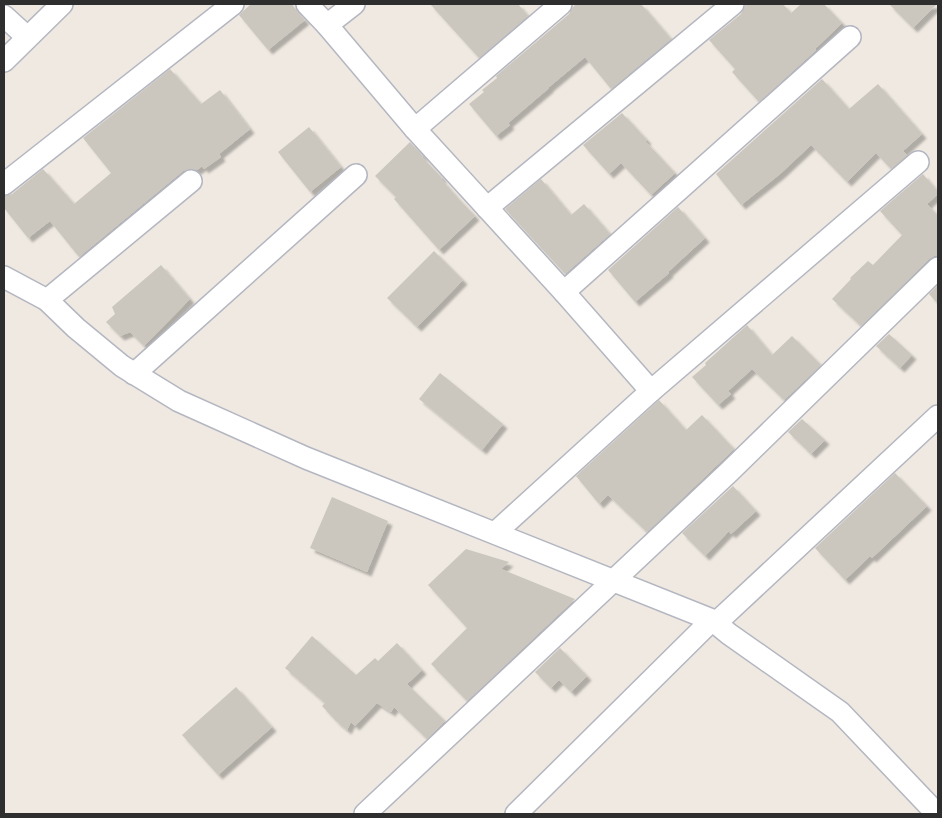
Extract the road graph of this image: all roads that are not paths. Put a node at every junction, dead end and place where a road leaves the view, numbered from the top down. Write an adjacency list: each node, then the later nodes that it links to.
1 (62, 4): 9 (street)
2 (233, 4): 16 (street)
3 (307, 4): 8 (street)
4 (354, 4): 8 (street)
5 (561, 4): 12 (street)
6 (734, 4): 17 (street)
7 (4, 16): 9 (street)
8 (327, 25): 12 (street)
9 (27, 37): 11 (street)
10 (850, 37): 20 (street)
11 (4, 61)
12 (415, 129): 17 (street)
13 (918, 162): 23 (street)
14 (356, 175): 22 (street)
15 (191, 181): 21 (street)
16 (4, 184)
17 (486, 208): 20 (street)
18 (938, 268): 26 (street)
19 (4, 277): 21 (street)
20 (564, 292): 23 (street)
21 (47, 300): 22 (street)
22 (134, 374): 25 (street)
23 (651, 392): 25 (street)
24 (938, 416): 27 (street)
25 (495, 533): 26 (street)
26 (613, 580): 27 (street); 28 (street)
27 (714, 622): 29 (street); 30 (street)
28 (365, 814)
29 (516, 814)
30 (937, 814)

